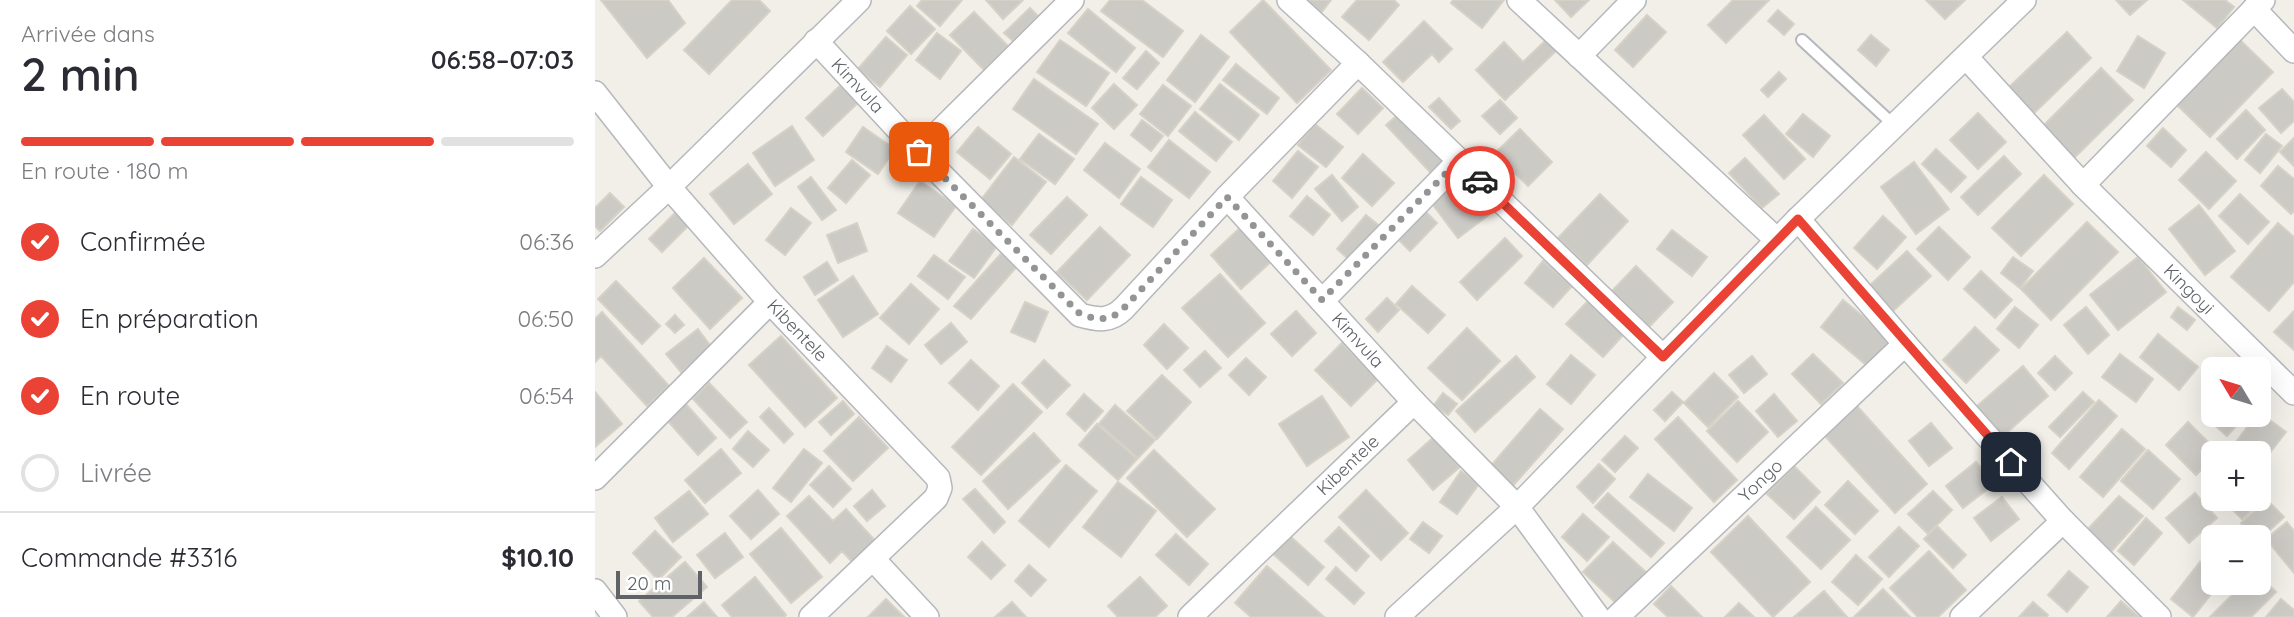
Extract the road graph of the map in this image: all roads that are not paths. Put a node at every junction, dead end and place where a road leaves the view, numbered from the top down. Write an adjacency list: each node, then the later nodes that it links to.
1 (859, 0): 9 (street)
2 (1072, 0): 16 (street)
3 (1289, 0): 13 (street)
4 (1520, 0): 11 (street)
5 (1633, 0): 11 (street)
6 (2024, 0): 12 (street)
7 (2258, 5): 10 (street); 18 (street)
8 (1802, 40): 15 (lane)
9 (815, 41): 16 (street, Kimvula); 19 (street)
10 (2294, 51)
11 (1580, 56): 22 (street)
12 (1966, 57): 15 (street); 18 (street, Kingoyi)
13 (1358, 63): 17 (street); 20 (street)
14 (595, 93): 19 (street, Kibentele)
15 (1895, 126): 21 (street)
16 (919, 152): 20 (street, Kimvula)
17 (1459, 160): 24 (street); 27 (street)
18 (2083, 185): 28 (street, Kingoyi)
19 (669, 187): 23 (street); 25 (street, Kibentele)
20 (1227, 197): 24 (street, Kimvula)
21 (1798, 219): 22 (street); 26 (street)
22 (1777, 240): 27 (street)
23 (595, 256)
24 (1322, 300): 29 (street, Kimvula)
25 (770, 302): 30 (street); 33 (street, Kibentele)
26 (1905, 344): 32 (street); 41 (street, Yongo)
27 (1663, 357): 31 (street)
28 (2294, 393)
29 (1414, 402): 31 (street, Kimvula); 38 (street, Kibentele)
30 (595, 478)
31 (1517, 507): 39 (street); 40 (street)
32 (2063, 521): 42 (street); 43 (street)
33 (873, 559): 36 (street, Kibentele); 37 (street)
34 (595, 591): 35 (street)
35 (615, 617)
36 (811, 617)
37 (927, 617)
38 (1190, 617)
39 (1397, 617)
40 (1598, 617)
41 (1617, 617)
42 (1962, 617)
43 (2159, 617)

